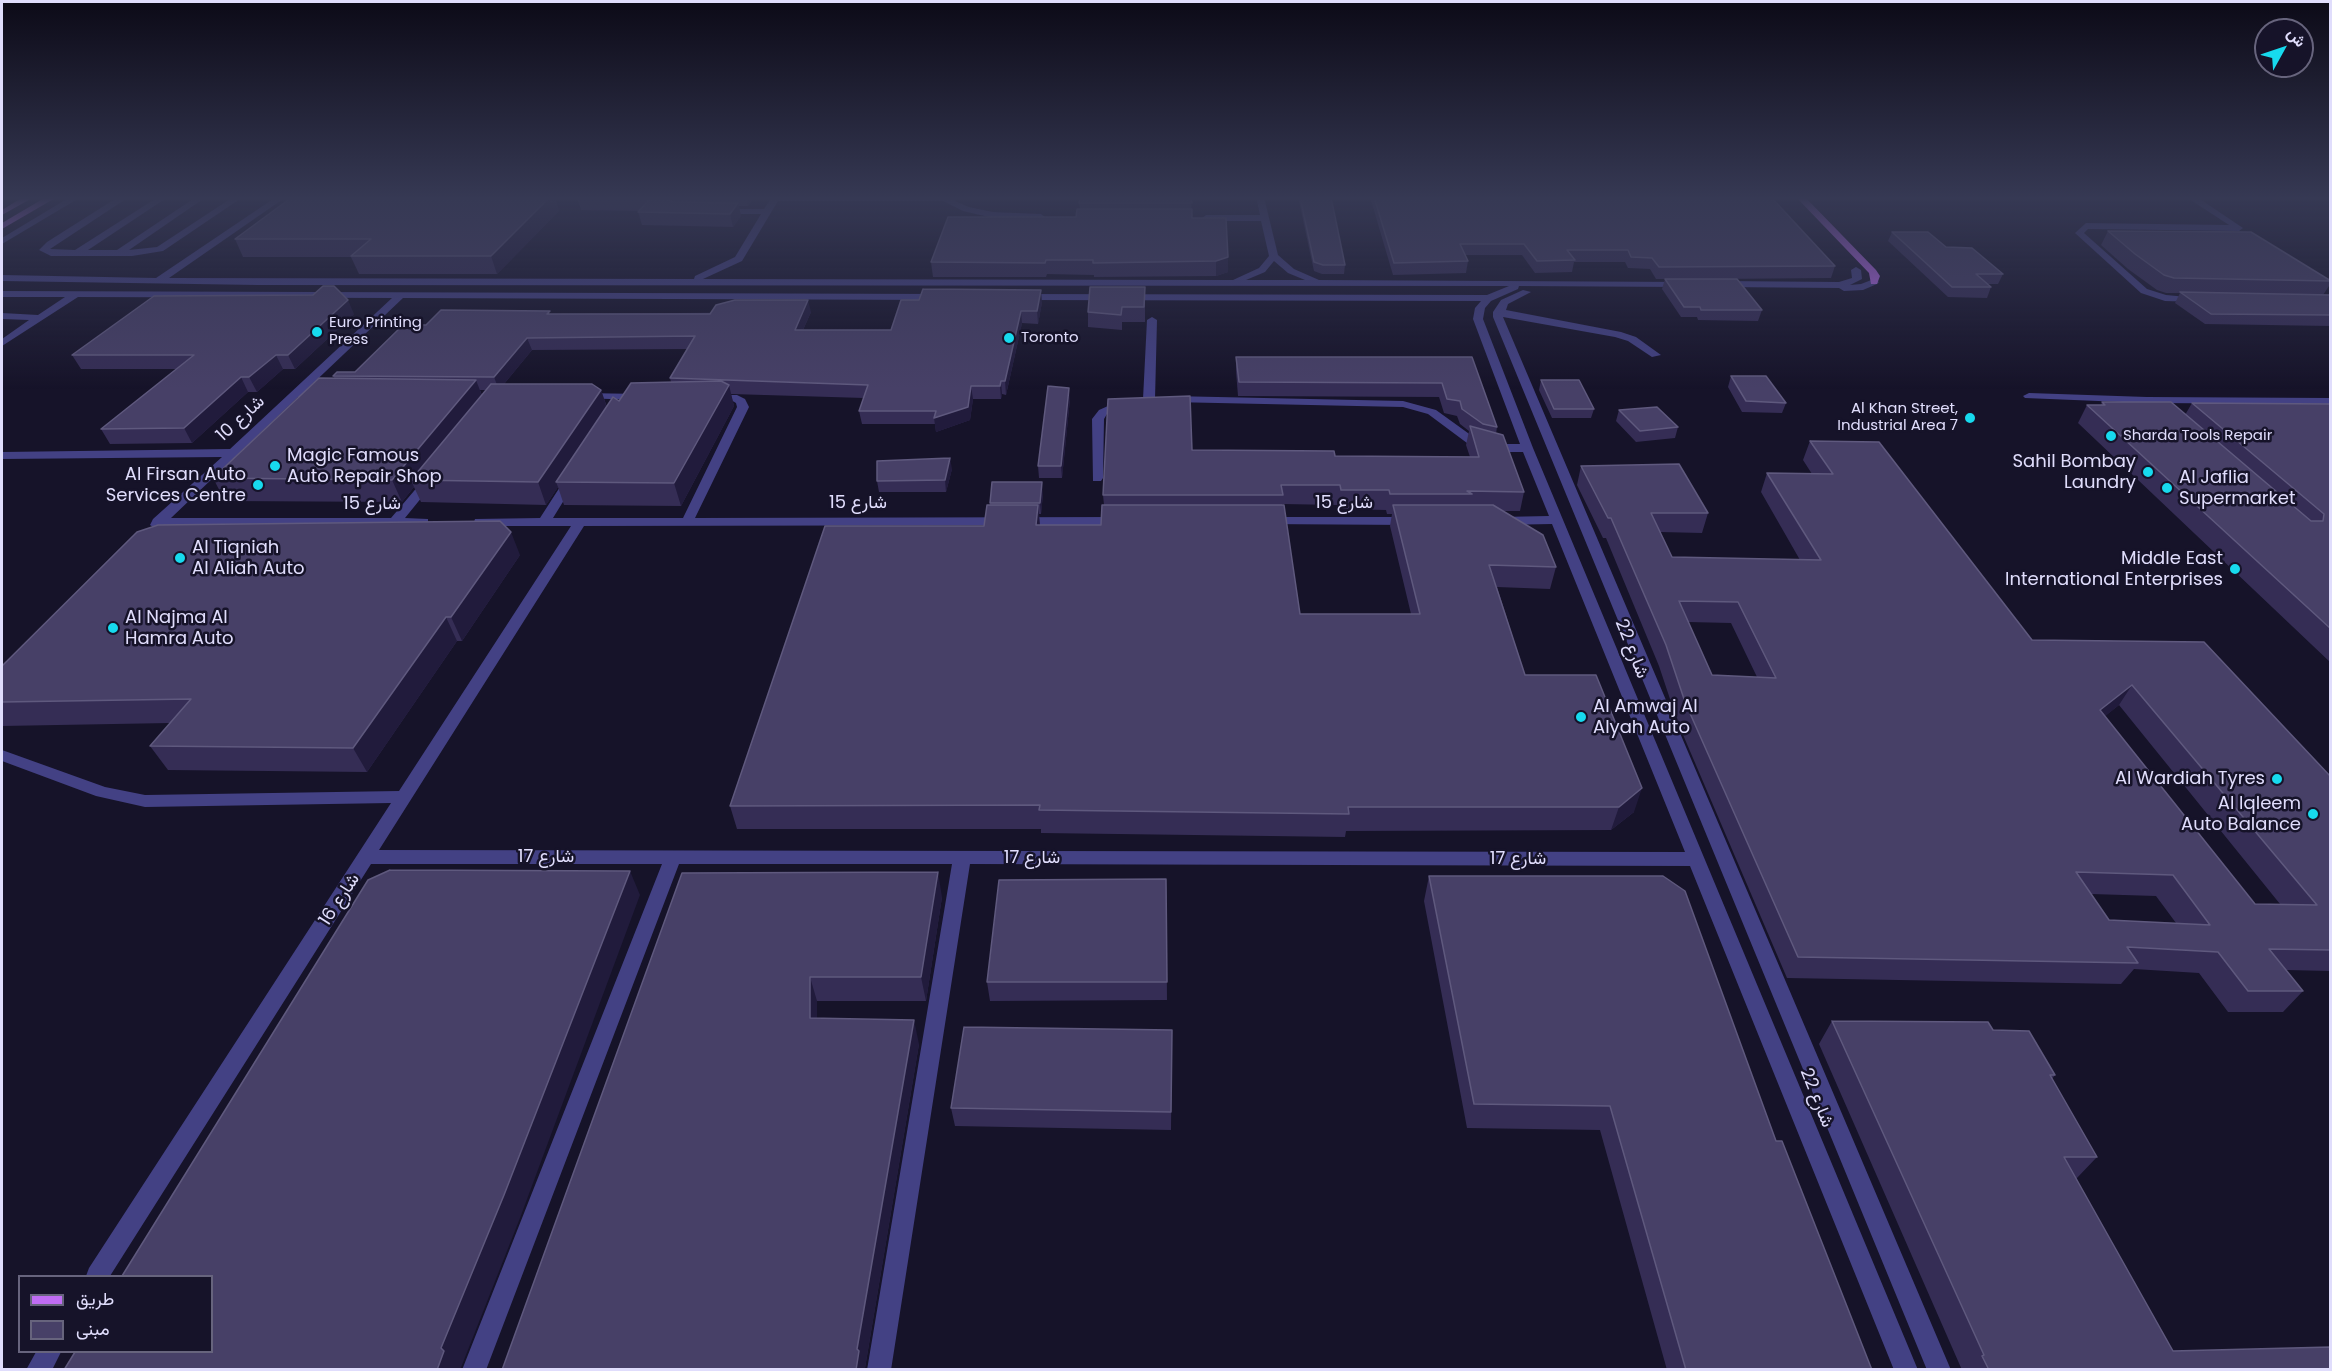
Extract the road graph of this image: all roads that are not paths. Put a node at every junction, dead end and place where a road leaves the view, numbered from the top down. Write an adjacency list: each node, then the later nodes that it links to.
1 (187, 261): 11 (street)
2 (735, 261): 14 (street)
3 (739, 261): 13 (street)
4 (1270, 261): 17 (street)
5 (1280, 261): 18 (street)
6 (1848, 261): 9 (main road)
7 (1860, 261): 15 (main road)
8 (2111, 261): 28 (street)
9 (1856, 270): 19 (street)
10 (2, 278): 11 (street)
11 (159, 280): 12 (street)
12 (356, 281): 14 (street); 22 (street)
13 (762, 281): 14 (street); 17 (street)
14 (682, 282)
15 (1874, 282): 19 (street)
16 (1546, 283): 18 (street); 19 (street); 26 (street)
17 (1230, 284): 18 (street)
18 (1327, 284)
19 (1703, 286): 27 (street)
20 (2, 294): 21 (street)
21 (76, 294): 22 (street); 31 (street)
22 (231, 294): 23 (street)
23 (401, 295): 24 (street); 35 (street, شارع 10)
24 (950, 297)
25 (1009, 297): 26 (street)
26 (1488, 298): 27 (street); 45 (street, شارع 22)
27 (1510, 298): 29 (street)
28 (2208, 300)
29 (1498, 312): 34 (street); 75 (street, شارع 22)
30 (2, 316): 31 (street)
31 (41, 318): 33 (street)
32 (1152, 320): 41 (street)
33 (2, 343)
34 (1656, 355)
35 (294, 394): 36 (street); 46 (street, شارع 10)
36 (339, 394)
37 (567, 396): 39 (street)
38 (2029, 396): 42 (street)
39 (657, 397)
40 (700, 397): 61 (street)
41 (1149, 399): 45 (street); 50 (street)
42 (2147, 400): 43 (street); 44 (street)
43 (2331, 401)
44 (2164, 415)
45 (1527, 447): 51 (street, شارع 22)
46 (230, 453): 47 (street); 62 (street, شارع 10)
47 (2, 455)
48 (581, 464): 59 (street)
49 (440, 467): 56 (street)
50 (1097, 478)
51 (1557, 520): 55 (street); 68 (street, شارع 22)
52 (1140, 521): 61 (street, شارع 15)
53 (1247, 521): 54 (street, شارع 15)
54 (1426, 521)
55 (1486, 521)
56 (395, 522): 57 (street, شارع 15); 62 (street, شارع 15)
57 (441, 522)
58 (464, 522): 59 (street, شارع 15)
59 (544, 522): 60 (street, شارع 15)
60 (580, 522): 61 (street, شارع 15); 64 (street, شارع 16)
61 (687, 522)
62 (154, 526)
63 (2, 755): 64 (street)
64 (406, 796): 65 (street, شارع 16)
65 (368, 857): 66 (street, شارع 17); 69 (street, شارع 16)
66 (673, 857): 67 (street, شارع 17); 72 (street)
67 (963, 858): 68 (street, شارع 17); 73 (street)
68 (1696, 859): 74 (street, شارع 22)
69 (98, 1275)
70 (48, 1353): 71 (street)
71 (38, 1370)
72 (474, 1370)
73 (879, 1370)
74 (1906, 1370)
75 (1939, 1370)

